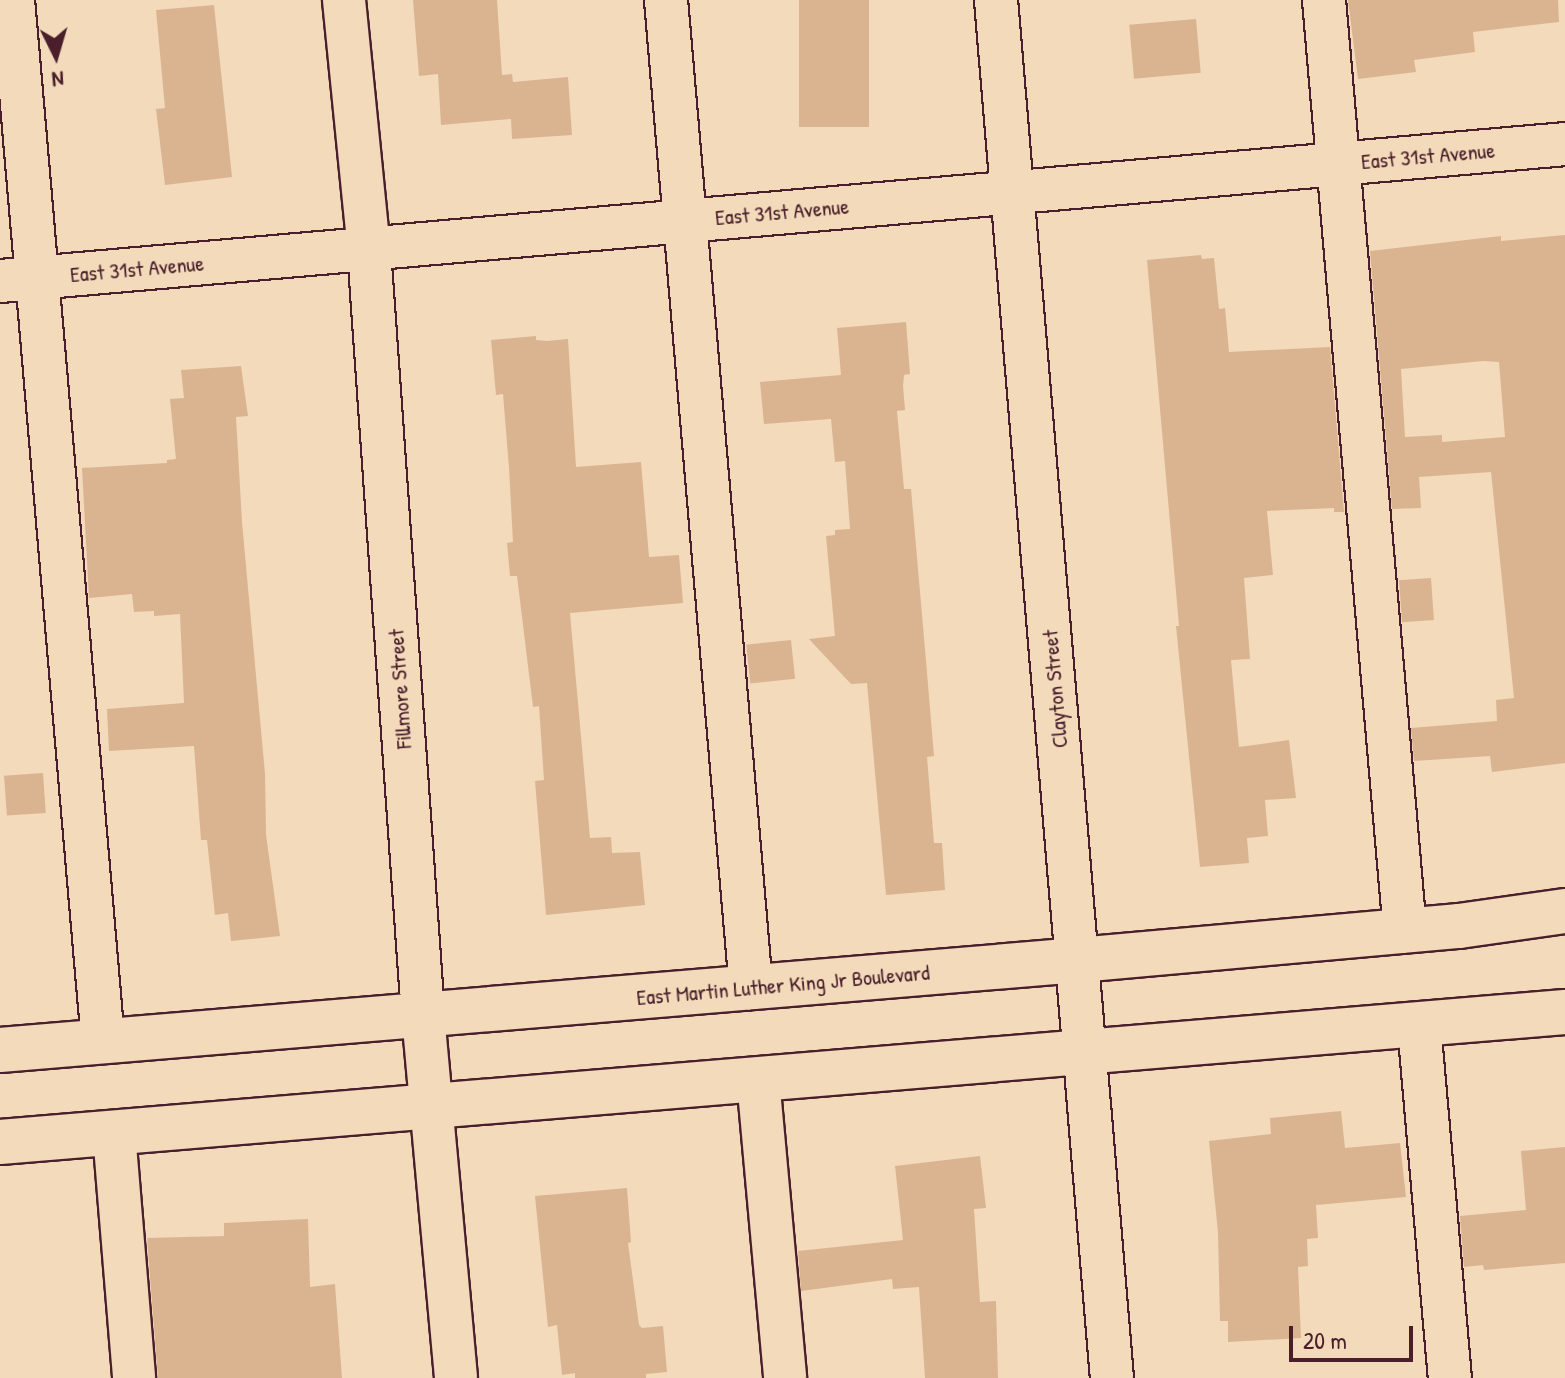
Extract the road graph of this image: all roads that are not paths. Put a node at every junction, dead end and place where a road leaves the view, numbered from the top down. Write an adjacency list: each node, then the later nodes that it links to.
1 (13, 0): 11 (street)
2 (344, 0): 10 (street, Fillmore Street)
3 (666, 0): 9 (street)
4 (996, 0): 8 (street, Clayton Street)
5 (1324, 0): 7 (street)
6 (1565, 144): 7 (street, East 31st Avenue)
7 (1338, 164): 8 (street, East 31st Avenue); 13 (street)
8 (1012, 192): 9 (street, East 31st Avenue); 14 (street, Clayton Street)
9 (685, 221): 10 (street, East 31st Avenue); 15 (street)
10 (369, 250): 11 (street, East 31st Avenue); 17 (street, Fillmore Street)
11 (19, 279): 19 (street)
12 (1565, 911): 13 (main road, East Martin Luther King Jr Boulevard)
13 (1405, 931): 14 (main road, East Martin Luther King Jr Boulevard)
14 (1078, 960): 15 (main road, East Martin Luther King Jr Boulevard); 21 (street, Clayton Street)
15 (751, 988): 17 (main road, East Martin Luther King Jr Boulevard)
16 (1565, 1012): 18 (main road)
17 (423, 1015): 19 (main road, East Martin Luther King Jr Boulevard); 23 (street, Fillmore Street)
18 (1419, 1025): 21 (main road); 30 (street)
19 (103, 1041): 20 (main road, East Martin Luther King Jr Boulevard)
20 (0, 1050)
21 (1084, 1052): 22 (main road); 29 (street, Clayton Street)
22 (758, 1079): 23 (main road); 28 (street)
23 (432, 1105): 24 (main road); 27 (street, Fillmore Street)
24 (114, 1133): 25 (main road); 26 (street)
25 (0, 1142)
26 (134, 1378)
27 (456, 1378)
28 (785, 1378)
29 (1112, 1378)
30 (1450, 1378)

